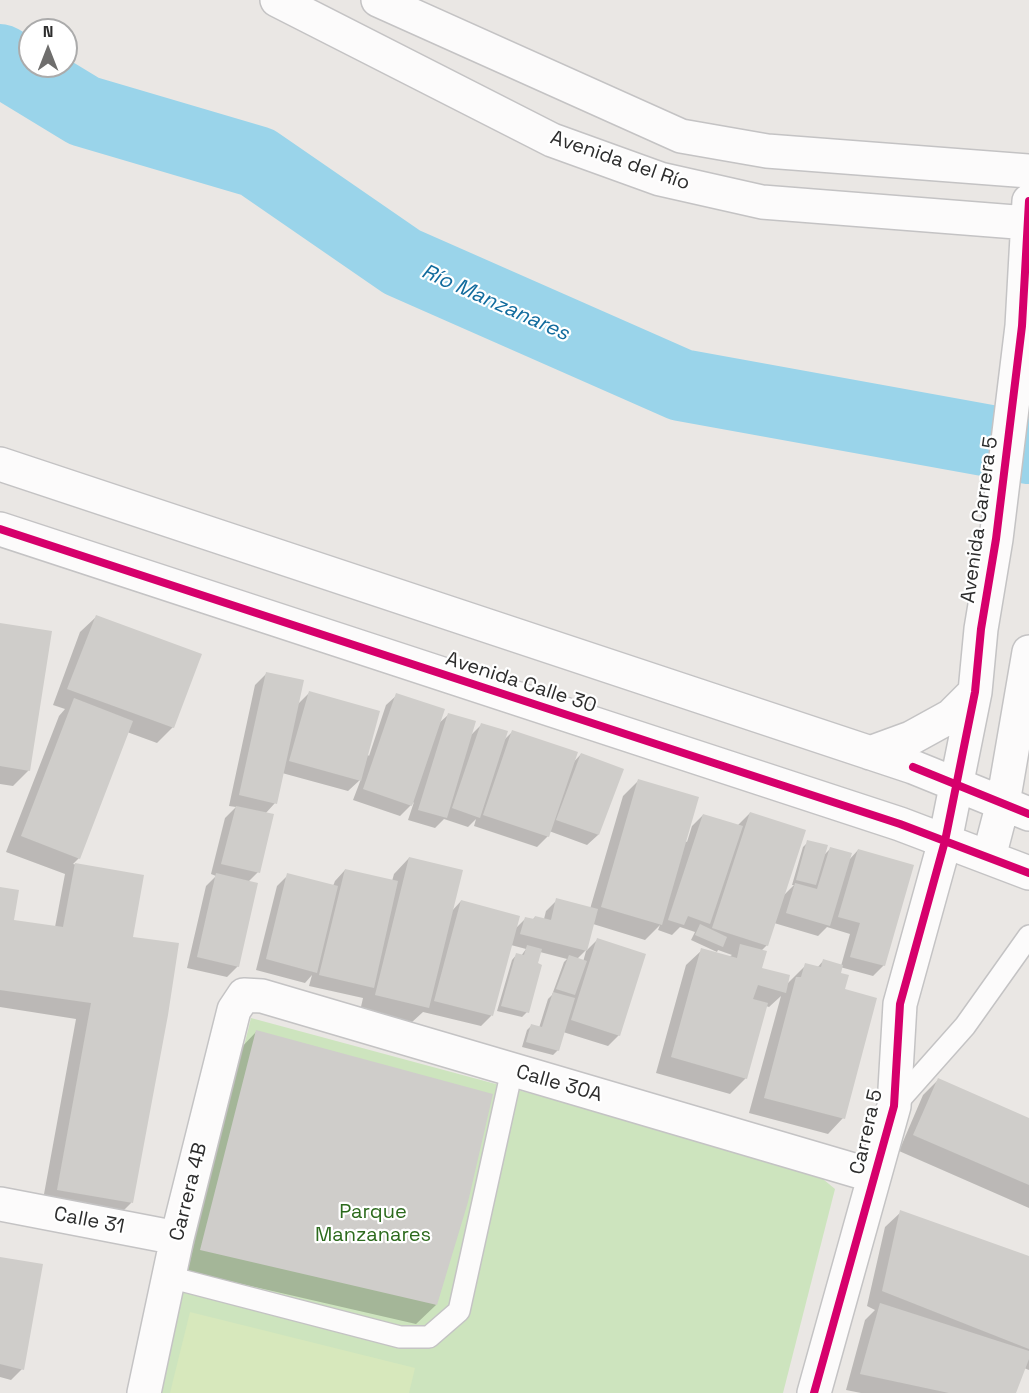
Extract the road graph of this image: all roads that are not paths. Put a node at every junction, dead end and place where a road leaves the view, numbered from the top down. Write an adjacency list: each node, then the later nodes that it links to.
1 (277, 0): 4 (main road, Avenida del Río)
2 (378, 0): 3 (main road)
3 (1029, 171)
4 (1028, 215): 8 (main road, Avenida Carrera 5)
5 (0, 464): 10 (main road)
6 (0, 529): 13 (main road, Avenida Calle 30)
7 (1029, 652): 9 (main road)
8 (975, 692): 10 (main road); 11 (main road, Avenida Carrera 5)
9 (1024, 710): 12 (main road)
10 (870, 753): 11 (main road)
11 (957, 784): 12 (main road); 13 (main road, Avenida Carrera 5)
12 (1016, 809): 14 (main road)
13 (945, 841): 14 (main road, Avenida Calle 30); 19 (main road, Carrera 5)
14 (989, 857): 15 (main road, Avenida Calle 30)
15 (1029, 873)
16 (1025, 949): 19 (lane)
17 (244, 995): 18 (main road, Calle 30A); 22 (main road, Carrera 4B)
18 (512, 1070): 20 (main road, Calle 30A); 23 (lane)
19 (894, 1107): 20 (main road, Carrera 5)
20 (874, 1176): 25 (main road, Carrera 5)
21 (0, 1204): 22 (main road, Calle 31)
22 (177, 1238): 23 (main road, Carrera 4B)
23 (169, 1277): 24 (main road, Carrera 4B)
24 (144, 1393)
25 (814, 1393)

